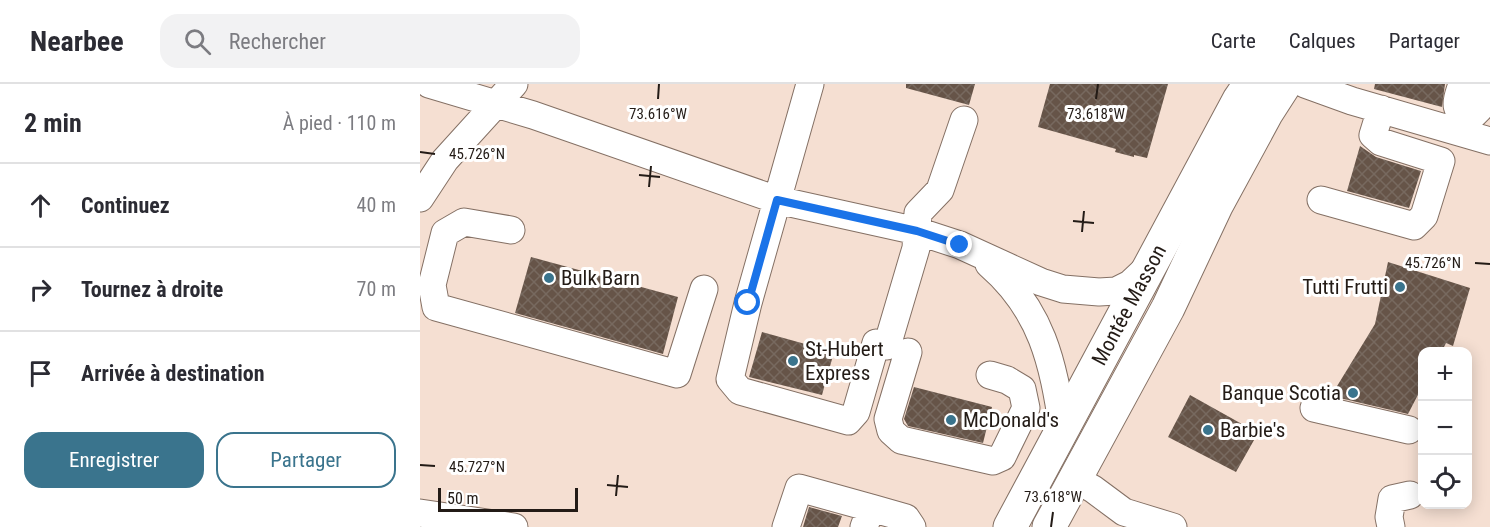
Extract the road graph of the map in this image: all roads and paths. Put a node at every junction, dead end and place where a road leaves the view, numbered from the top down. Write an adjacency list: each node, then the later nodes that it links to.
1 (429, 84): 9 (street)
2 (514, 84): 9 (street)
3 (810, 84): 14 (street)
4 (1250, 84): 19 (main road, Montée Masson)
5 (1285, 84): 26 (main road, Montée Masson)
6 (1305, 84): 10 (street)
7 (1462, 84): 8 (street)
8 (1487, 84)
9 (495, 104): 13 (street); 14 (street)
10 (1381, 109): 12 (street); 15 (street)
11 (964, 120): 17 (street)
12 (1488, 133)
13 (420, 198)
14 (777, 200): 17 (street); 21 (street)
15 (1321, 200)
16 (511, 230): 20 (street)
17 (917, 231): 18 (street); 21 (street)
18 (960, 245): 19 (street); 24 (street)
19 (1154, 260): 24 (main road, Montée Masson)
20 (704, 290)
21 (890, 347): 22 (street)
22 (990, 375)
23 (1314, 408): 25 (street)
24 (1063, 429): 33 (main road, Montée Masson)
25 (1409, 430)
26 (1075, 479): 34 (main road, Montée Masson); 35 (street)
27 (1410, 495): 36 (street)
28 (420, 513): 30 (street)
29 (867, 518): 31 (street); 32 (street)
30 (514, 527)
31 (786, 527)
32 (912, 527)
33 (1010, 527)
34 (1049, 527)
35 (1173, 527)
36 (1391, 527)

